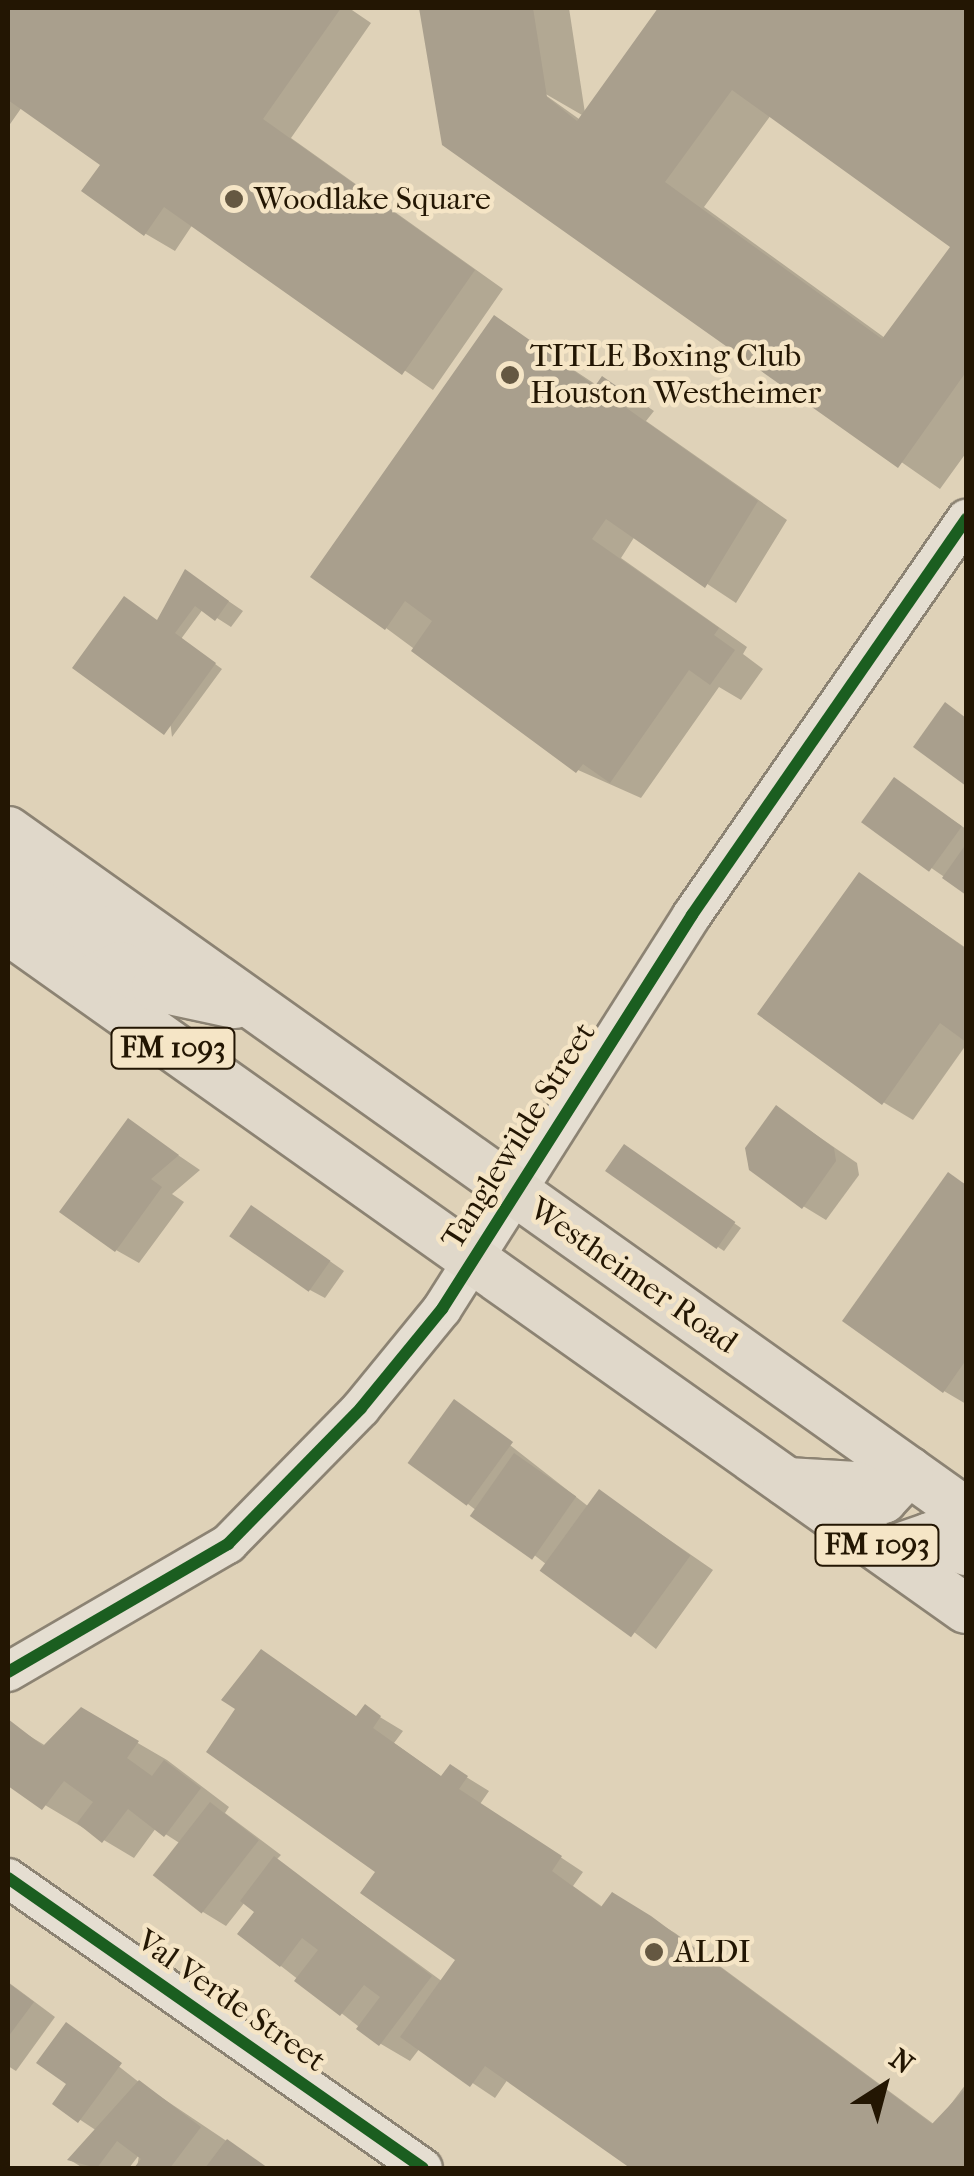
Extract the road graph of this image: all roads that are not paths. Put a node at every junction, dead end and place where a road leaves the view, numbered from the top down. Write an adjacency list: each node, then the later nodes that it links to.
1 (966, 519): 8 (street, Tanglewilde Street)
2 (8, 831): 4 (main road, Westheimer Road / FM 1093)
3 (8, 885): 4 (main road)
4 (132, 921): 7 (main road, Westheimer Road / FM 1093)
5 (8, 930): 6 (main road, FM 1093)
6 (84, 983): 7 (main road); 9 (main road, FM 1093)
7 (258, 1009): 8 (main road, Westheimer Road / FM 1093)
8 (518, 1194): 9 (street, Tanglewilde Street); 10 (main road, Westheimer Road / FM 1093)
9 (475, 1259): 11 (main road, FM 1093); 16 (street, Tanglewilde Street)
10 (909, 1471): 11 (main road); 12 (main road, Westheimer Road / FM 1093)
11 (787, 1482): 14 (main road, FM 1093)
12 (966, 1512)
13 (966, 1551): 14 (main road)
14 (887, 1552): 15 (main road, FM 1093)
15 (966, 1609)
16 (8, 1672)
17 (8, 1878): 18 (street, Val Verde Street)
18 (423, 2168)

